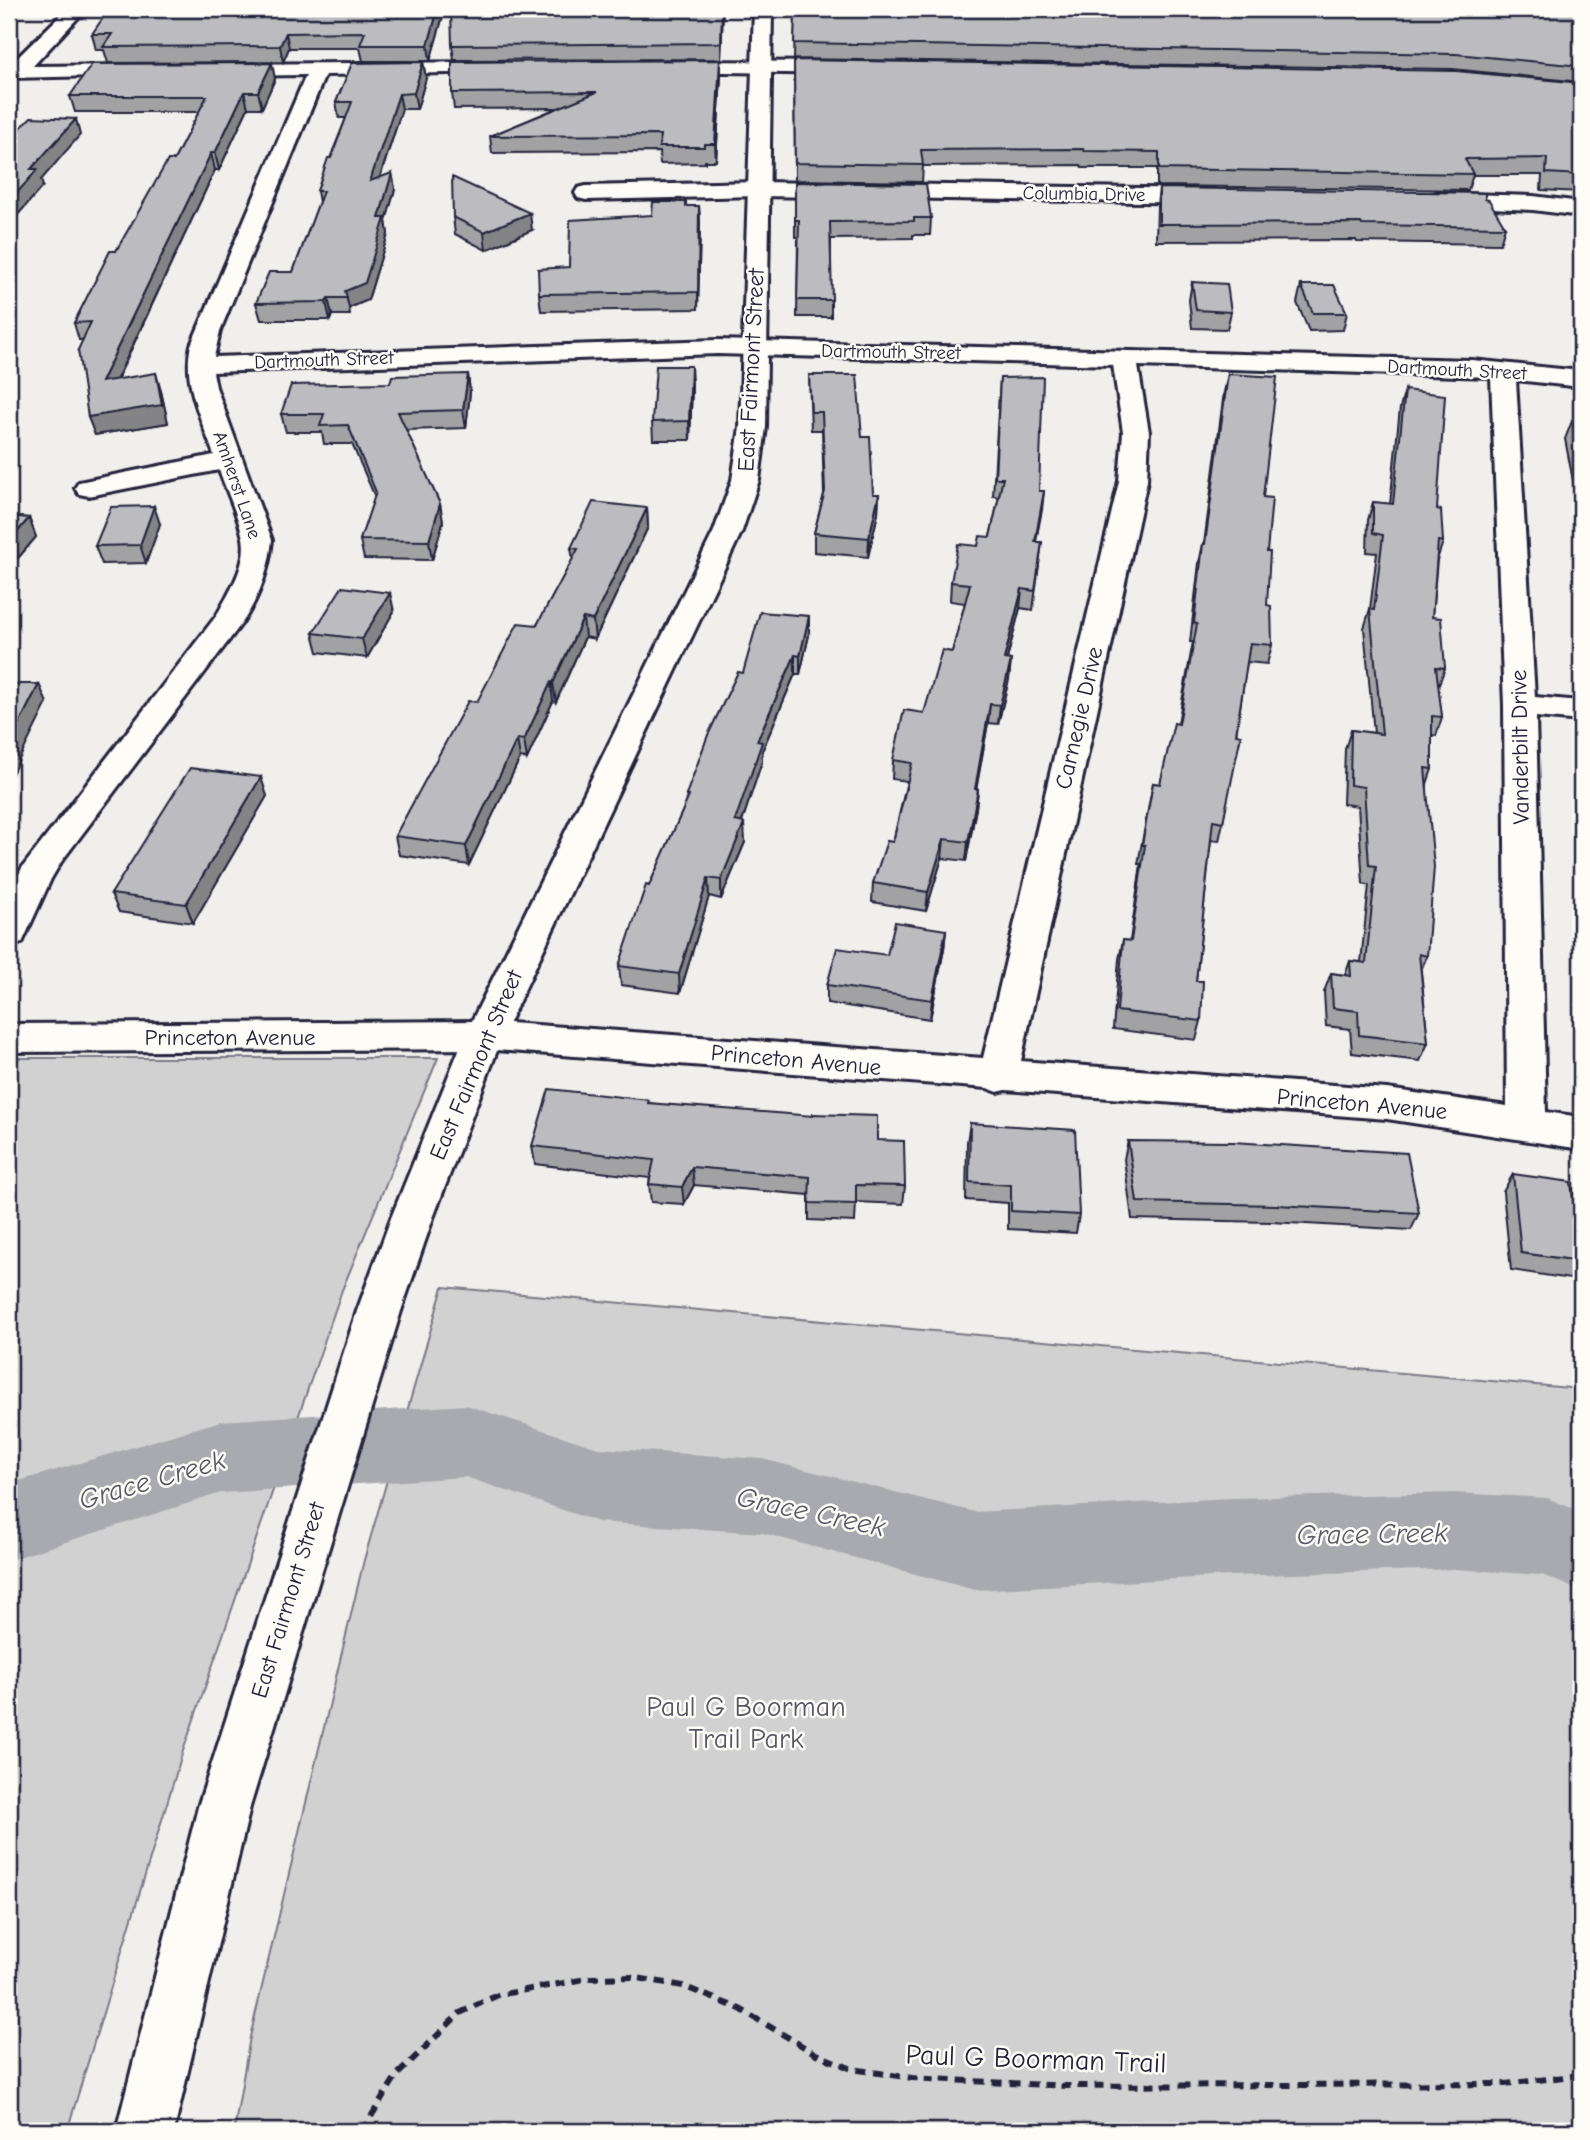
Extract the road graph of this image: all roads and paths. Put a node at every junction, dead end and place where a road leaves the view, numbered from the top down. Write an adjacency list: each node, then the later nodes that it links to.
1 (77, 9): 9 (street)
2 (763, 9): 3 (street, East Fairmont Street)
3 (761, 66): 4 (street); 6 (street); 11 (street, East Fairmont Street)
4 (650, 67)
5 (526, 68): 7 (street)
6 (871, 68)
7 (318, 69): 8 (street); 18 (street, Amherst Lane)
8 (209, 70)
9 (13, 71): 10 (street)
10 (154, 71)
11 (758, 189): 12 (street, Columbia Drive); 13 (street, Columbia Drive); 16 (street, East Fairmont Street)
12 (586, 193)
13 (1226, 196)
14 (1419, 200): 15 (street)
15 (1581, 209)
16 (755, 348): 17 (street, Dartmouth Street); 18 (street, Dartmouth Street); 26 (street, East Fairmont Street)
17 (1124, 358): 19 (street, Dartmouth Street); 28 (street, Carnegie Drive)
18 (200, 365): 21 (street, Amherst Lane)
19 (1503, 370): 20 (street, Dartmouth Street); 23 (street, Vanderbilt Drive)
20 (1581, 379)
21 (231, 460): 22 (street); 25 (street, Amherst Lane)
22 (89, 488)
23 (1520, 705): 24 (street); 29 (street, Vanderbilt Drive)
24 (1581, 711)
25 (9, 934)
26 (484, 1035): 27 (street, Princeton Avenue); 28 (street, Princeton Avenue); 32 (street, East Fairmont Street)
27 (9, 1038)
28 (998, 1077): 29 (street, Princeton Avenue)
29 (1527, 1125): 30 (street, Princeton Avenue)
30 (1581, 1133)
31 (1581, 2075): 33 (path, Paul G Boorman Trail)
32 (145, 2131)
33 (362, 2131)

